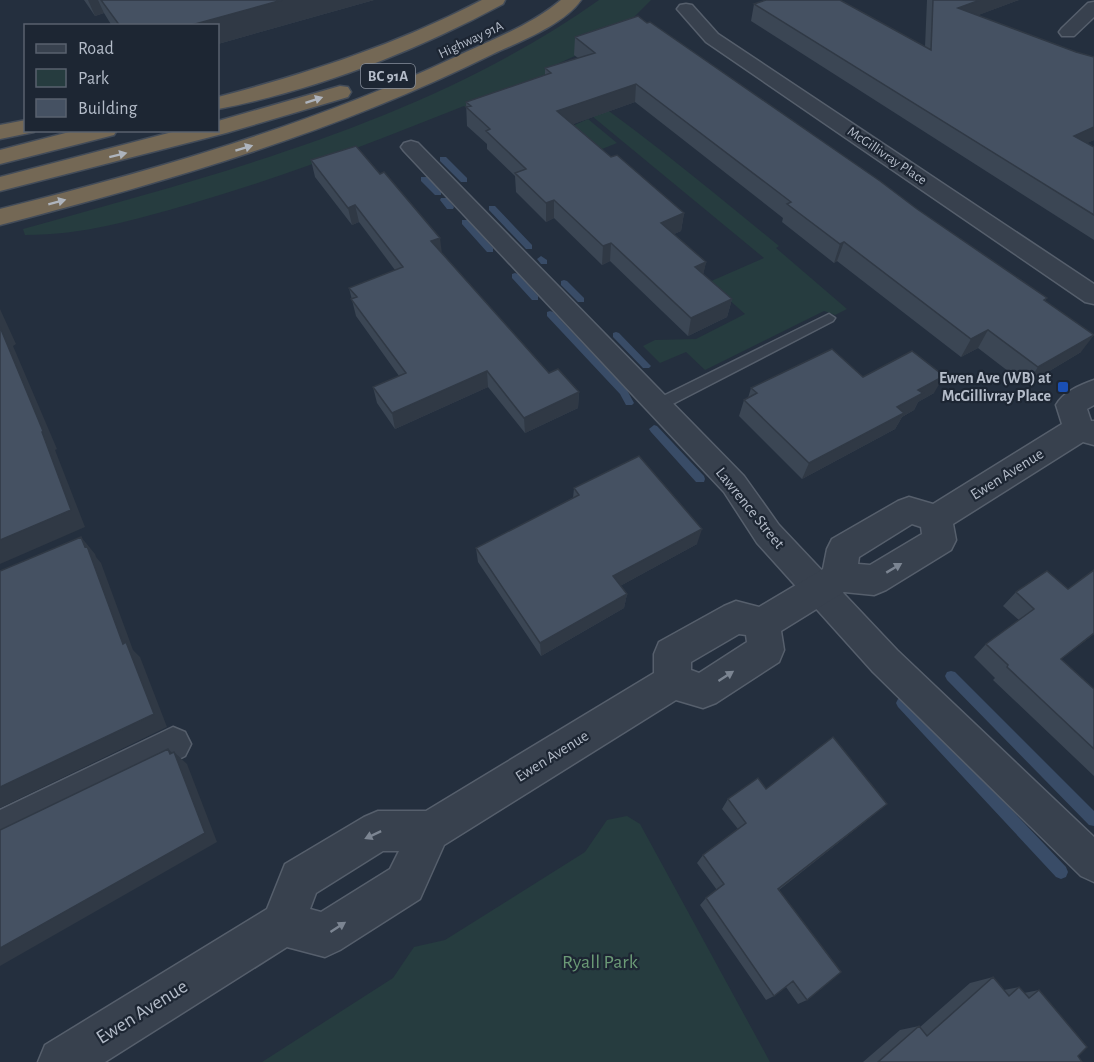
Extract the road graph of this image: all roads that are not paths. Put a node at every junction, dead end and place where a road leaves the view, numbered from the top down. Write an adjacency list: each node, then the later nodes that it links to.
1 (496, 0): 7 (highway); 8 (highway, Highway 91A / BC 91A)
2 (550, 0): 10 (highway, Highway 91A / BC 91A, one-way to 2)
3 (572, 0): 17 (highway, one-way to 3)
4 (1094, 8): 6 (street)
5 (686, 9): 18 (street, McGillivray Place)
6 (1068, 32)
7 (219, 83)
8 (219, 103)
9 (24, 127): 11 (highway)
10 (219, 128)
11 (0, 132)
12 (98, 132): 15 (highway)
13 (200, 132): 16 (highway, one-way to 13)
14 (411, 147): 21 (street, Lawrence Street)
15 (0, 157)
16 (0, 184)
17 (0, 217)
18 (1094, 296)
19 (829, 318): 21 (lane)
20 (1094, 391): 22 (street, Ewen Avenue)
21 (658, 405): 23 (street, Lawrence Street)
22 (1087, 431): 23 (street, Ewen Avenue)
23 (829, 583): 26 (street, Ewen Avenue); 27 (street, Lawrence Street)
24 (173, 744): 25 (street)
25 (0, 830)
26 (430, 831): 28 (street, one-way to 28); 28 (street, one-way to 26)
27 (1094, 863)
28 (283, 924): 29 (street, Ewen Avenue)
29 (62, 1062)

